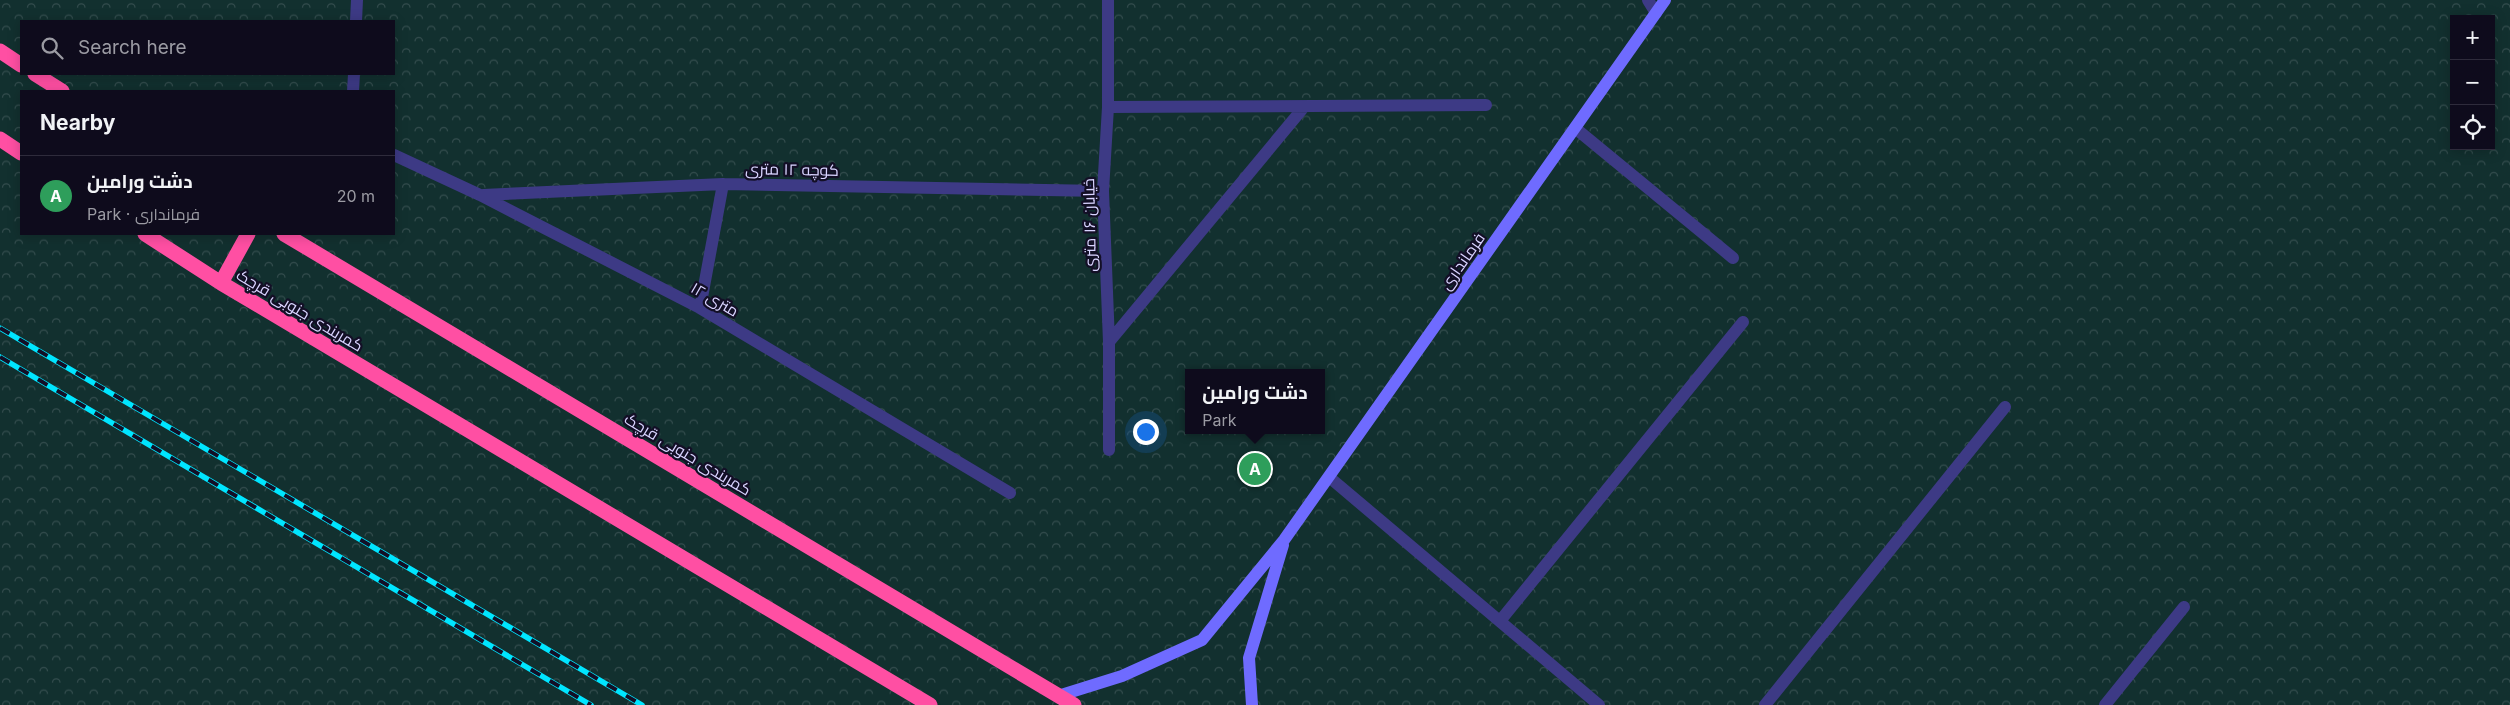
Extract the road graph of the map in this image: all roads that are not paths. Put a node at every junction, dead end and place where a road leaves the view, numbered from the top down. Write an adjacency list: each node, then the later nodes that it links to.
1 (357, 0): 6 (street)
2 (1108, 0): 15 (street, خیابان ۱۶ متری)
3 (1648, 0): 5 (street)
4 (1665, 0): 5 (street, فرمانداری)
5 (1656, 14): 16 (street, فرمانداری)
6 (356, 20)
7 (0, 51): 8 (highway)
8 (20, 64)
9 (37, 75): 11 (highway)
10 (354, 75): 12 (street)
11 (60, 90)
12 (353, 90)
13 (1486, 105): 14 (street)
14 (1304, 106): 15 (street); 30 (street)
15 (1108, 107): 21 (street, خیابان ۱۶ متری)
16 (1575, 128): 26 (street); 33 (street, فرمانداری)
17 (0, 139): 18 (highway)
18 (20, 152)
19 (395, 155): 22 (street, ۱۲ متری)
20 (723, 184): 21 (street, کوچه ۱۲ متری); 22 (street, کوچه ۱۲ متری); 28 (street)
21 (1103, 191): 30 (street, خیابان ۱۶ متری)
22 (480, 195): 28 (street, ۱۲ متری)
23 (147, 235): 27 (highway, کمربندی جنوبی قرچک)
24 (247, 235): 27 (highway)
25 (286, 235): 38 (highway, کمربندی جنوبی قرچک)
26 (1733, 258)
27 (221, 283): 39 (highway, کمربندی جنوبی قرچک)
28 (700, 308): 34 (street, ۱۲ متری)
29 (1743, 322): 37 (street)
30 (1108, 342): 32 (street, خیابان ۱۶ متری)
31 (2005, 407): 43 (street)
32 (1108, 450)
33 (1329, 477): 35 (street, فرمانداری); 37 (street)
34 (1010, 493)
35 (1284, 540): 38 (street, فرمانداری); 41 (street)
36 (2184, 607): 44 (street)
37 (1500, 621): 42 (street)
38 (1058, 696): 40 (highway, کمربندی جنوبی قرچک)
39 (930, 705)
40 (1074, 705)
41 (1252, 705)
42 (1599, 705)
43 (1765, 705)
44 (2106, 705)

